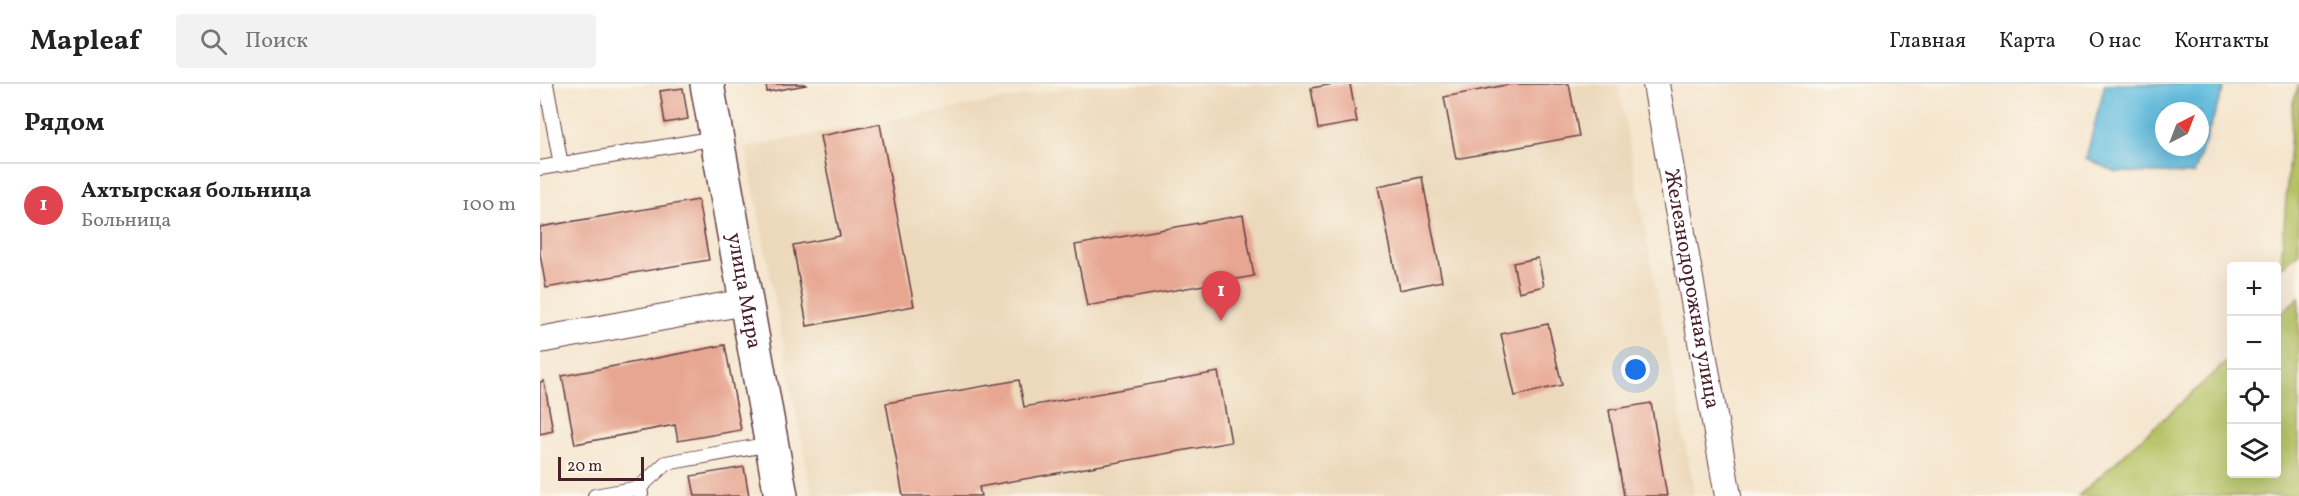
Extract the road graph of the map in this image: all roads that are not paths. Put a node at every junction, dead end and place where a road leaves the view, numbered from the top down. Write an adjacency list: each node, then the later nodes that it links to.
1 (546, 84): 5 (lane)
2 (707, 84): 4 (street, улица Мира)
3 (1656, 84): 13 (street, Железнодорожная улица)
4 (716, 138): 5 (lane); 7 (street, улица Мира)
5 (561, 165): 6 (lane)
6 (540, 168)
7 (745, 302): 8 (street); 9 (street, улица Мира)
8 (540, 340)
9 (771, 444): 10 (lane); 12 (street, улица Мира)
10 (640, 492): 11 (lane)
11 (595, 496)
12 (781, 496)
13 (1728, 496)

